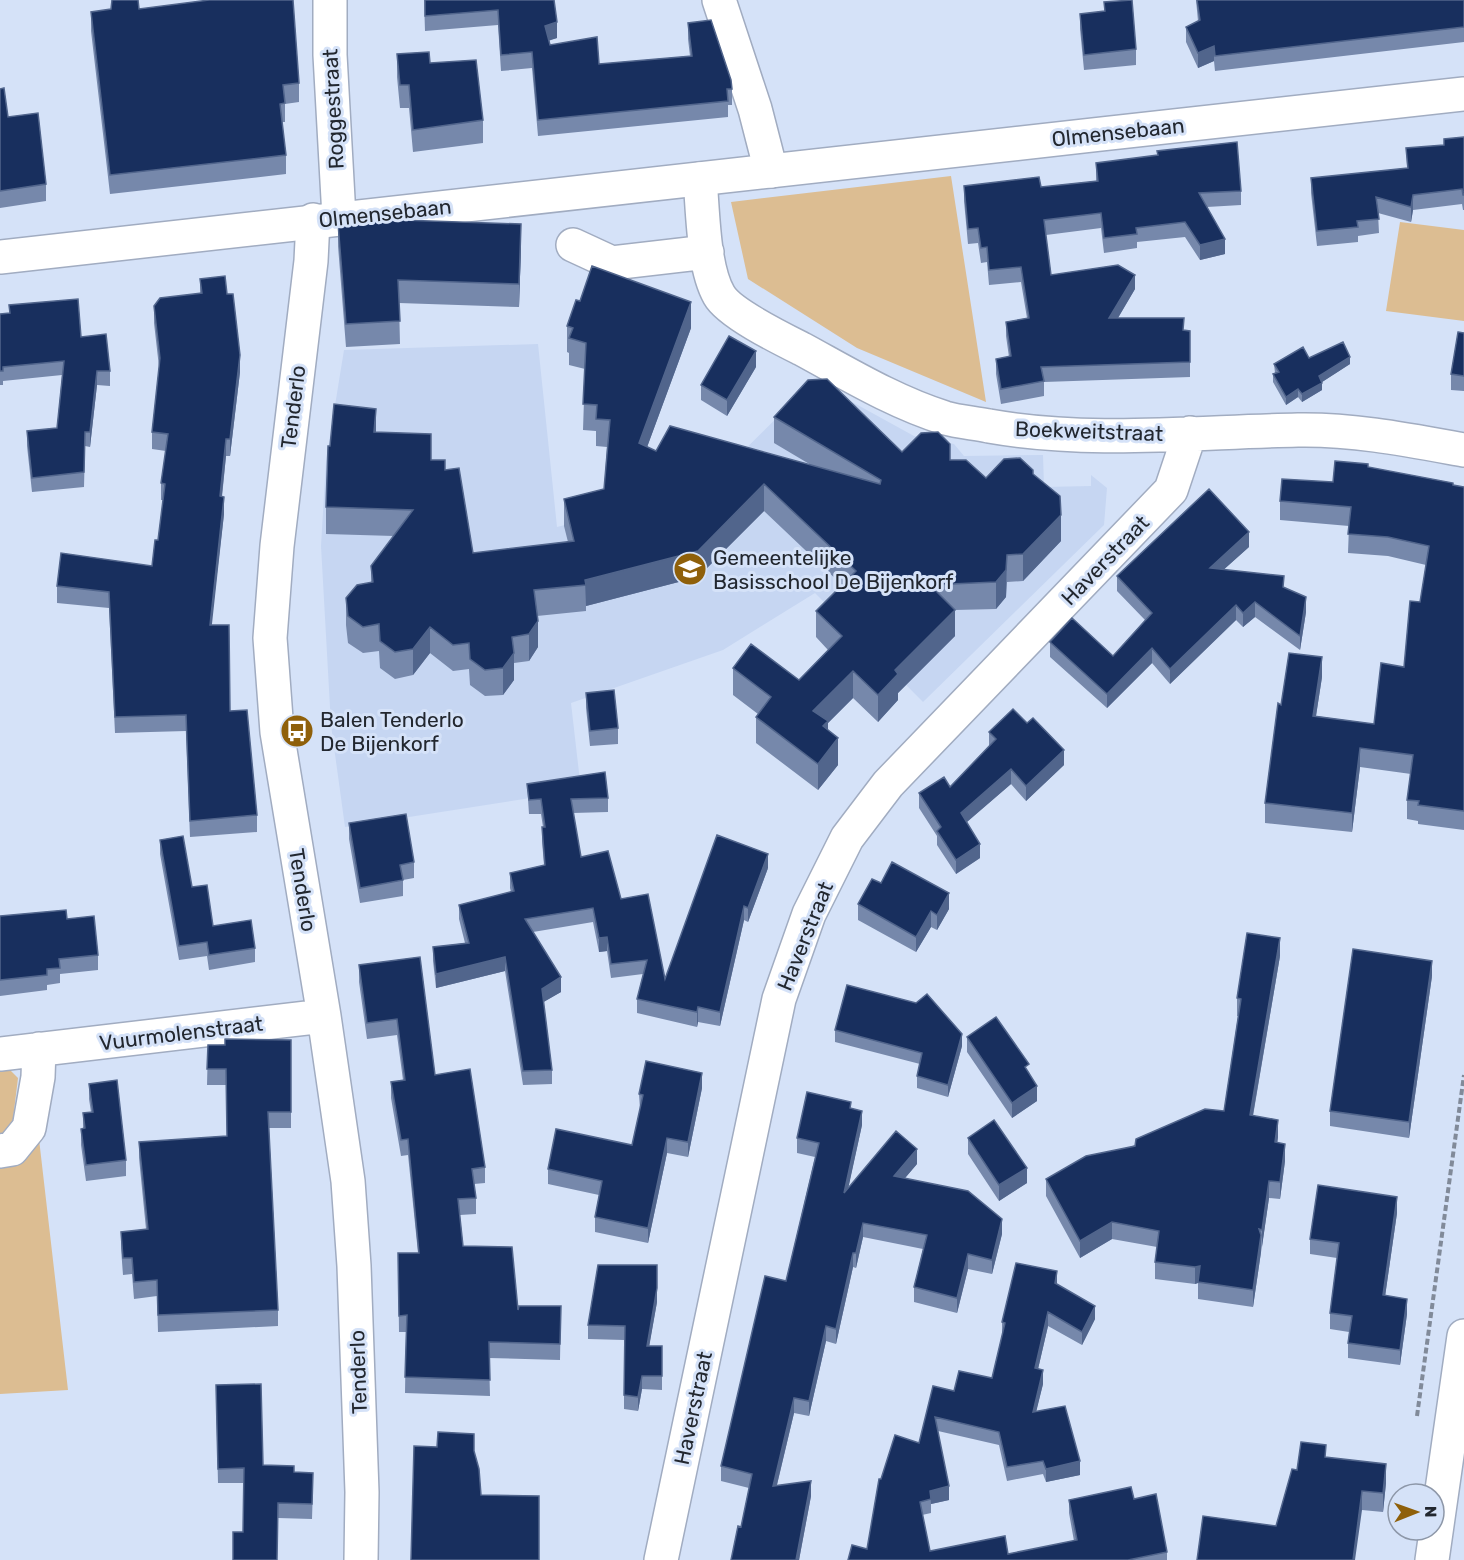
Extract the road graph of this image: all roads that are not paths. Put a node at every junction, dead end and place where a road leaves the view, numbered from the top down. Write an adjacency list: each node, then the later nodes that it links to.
1 (330, 0): 6 (street, Roggestraat)
2 (719, 0): 4 (street)
3 (1464, 94): 4 (street, Olmensebaan)
4 (771, 171): 5 (street, Olmensebaan)
5 (700, 179): 6 (street, Olmensebaan); 8 (street, Boekweitstraat)
6 (326, 219): 9 (street, Olmensebaan); 12 (street, Tenderlo)
7 (573, 245): 8 (street)
8 (707, 252): 10 (street, Boekweitstraat)
9 (0, 257)
10 (1190, 434): 11 (street, Boekweitstraat); 18 (street, Haverstraat)
11 (1464, 450)
12 (324, 1016): 13 (street, Vuurmolenstraat); 17 (street, Tenderlo)
13 (39, 1049): 14 (street, Vuurmolenstraat); 15 (street)
14 (0, 1054)
15 (0, 1151)
16 (1464, 1336): 19 (street)
17 (361, 1560)
18 (661, 1560)
19 (1432, 1560)

